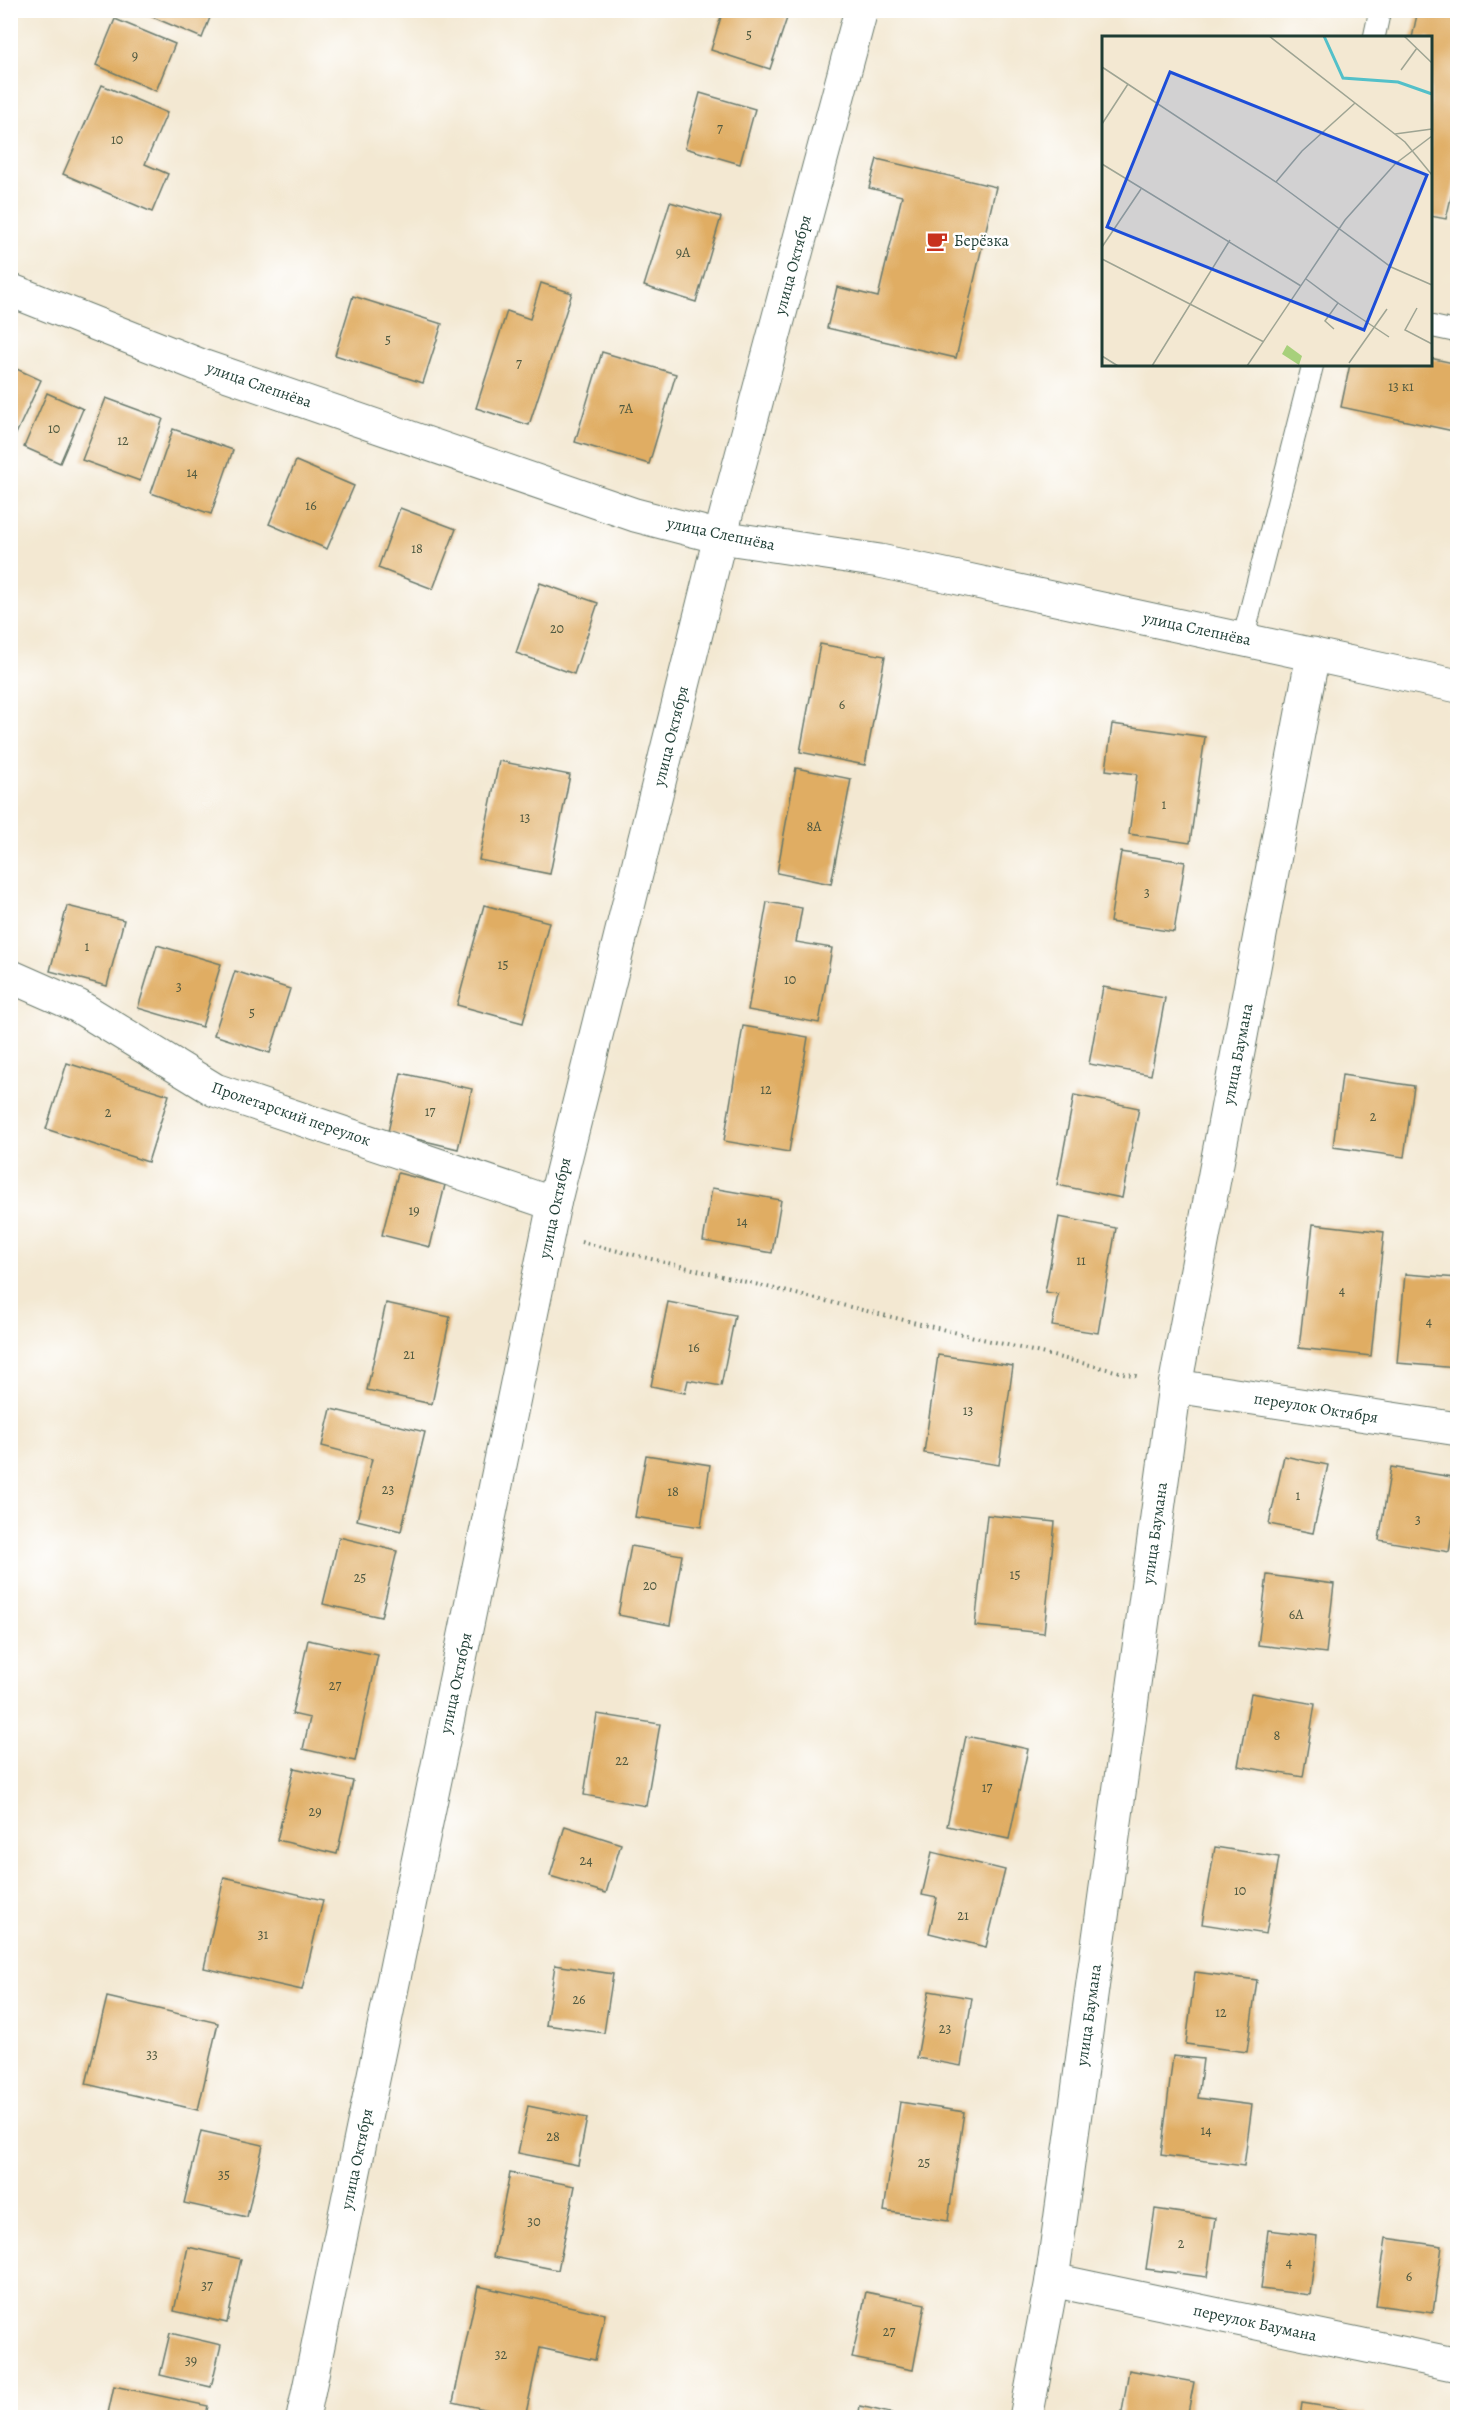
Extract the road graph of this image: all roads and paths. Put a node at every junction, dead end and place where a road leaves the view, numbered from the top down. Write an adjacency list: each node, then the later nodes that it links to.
1 (861, 10): 8 (street, улица Октября)
2 (1380, 10): 3 (lane)
3 (1374, 36)
4 (10, 290): 8 (street, улица Слепнёва)
5 (1432, 326): 6 (lane)
6 (1458, 332)
7 (1312, 366): 9 (lane)
8 (720, 537): 9 (street, улица Слепнёва); 13 (street, улица Октября)
9 (1243, 639): 10 (street, улица Слепнёва)
10 (1313, 654): 11 (street, улица Слепнёва); 14 (street, улица Баумана)
11 (1458, 686)
12 (10, 976): 13 (street, Пролетарский переулок)
13 (552, 1219): 14 (path); 18 (street, улица Октября)
14 (1175, 1386): 15 (street, переулок Октября); 16 (street, улица Баумана)
15 (1458, 1429)
16 (1052, 2280): 17 (street, переулок Баумана); 19 (street, улица Баумана)
17 (1458, 2365)
18 (303, 2418)
19 (1026, 2418)

